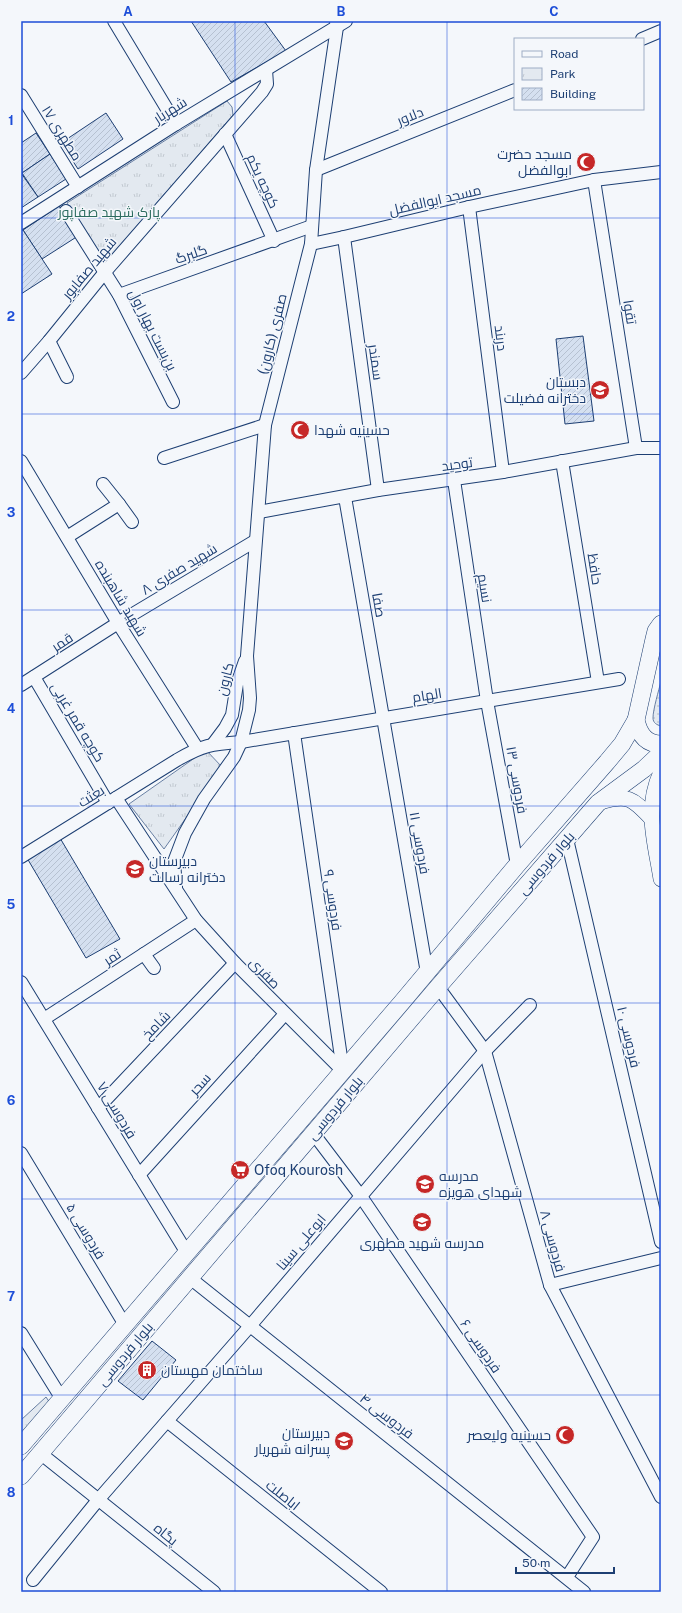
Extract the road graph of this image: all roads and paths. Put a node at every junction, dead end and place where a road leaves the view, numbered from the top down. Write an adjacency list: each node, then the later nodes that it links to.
1 (114, 21): 8 (street)
2 (340, 23): 5 (street, شهریار); 10 (street, صفری (کارون))
3 (661, 31): 4 (street)
4 (644, 38)
5 (266, 70): 8 (street, شهریار); 9 (street, شهید صفاپور)
6 (514, 90): 10 (street, دلاور)
7 (21, 95): 13 (street, مطهری ۱۷)
8 (176, 124): 13 (street, شهریار)
9 (224, 134): 19 (street, کوچه یکم); 21 (street, شهید صفاپور)
10 (316, 170): 17 (street, صفری (کارون))
11 (661, 172): 12 (street, مسجد ابوالفضل)
12 (594, 180): 14 (street, مسجد ابوالفضل); 28 (street, تقوا)
13 (78, 187): 16 (street, شهریار)
14 (469, 207): 18 (street, مسجد ابوالفضل); 33 (street, دربند)
15 (66, 211): 21 (street, بن‌بست بهار اول)
16 (21, 223)
17 (312, 226): 19 (street, گلبرگ); 20 (street, صفری (کارون))
18 (344, 237): 20 (street, مسجد ابوالفضل); 36 (street, سمندر)
19 (274, 241): 22 (street, گلبرگ)
20 (311, 244): 27 (street, صفری (کارون))
21 (104, 272): 22 (street, بن‌بست بهار اول); 23 (street, شهید صفاپور)
22 (119, 295): 26 (street, بن‌بست بهار اول)
23 (49, 341): 24 (street, شهید صفاپور); 25 (street)
24 (21, 373)
25 (67, 377)
26 (172, 402)
27 (265, 425): 30 (street); 39 (street, صفری (کارون))
28 (636, 448): 29 (street, توحید); 32 (street, توحید)
29 (661, 448)
30 (164, 458)
31 (21, 461): 41 (street, شهید شاهبنده)
32 (562, 461): 33 (street, توحید); 49 (street, حافظ)
33 (503, 472): 34 (street, توحید)
34 (454, 480): 36 (street, توحید); 51 (street, نسیم)
35 (103, 484): 38 (street)
36 (378, 490): 37 (street, توحید)
37 (345, 497): 39 (street, توحید); 52 (street, صفا)
38 (118, 504): 40 (street); 41 (street)
39 (259, 512): 42 (street, صفری (کارون))
40 (132, 522)
41 (67, 537): 44 (street, شهید شاهبنده)
42 (255, 541): 44 (street, شهید صفری ۸); 46 (street, صفری (کارون))
43 (661, 613): 45 (street)
44 (118, 623): 47 (street, قمر); 58 (street, شهید شاهبنده)
45 (659, 627): 53 (main road, بلوار فردوسی)
46 (247, 656): 55 (street, کارون); 56 (street, کارون)
47 (34, 677): 50 (street, قمر); 61 (street, کوچه قمر غربی)
48 (619, 679): 49 (street, الهام)
49 (598, 682): 51 (street, الهام)
50 (21, 685)
51 (488, 700): 52 (street, الهام); 68 (street, فردوسی ۱۳)
52 (383, 718): 54 (street, الهام); 75 (street, فردوسی ۱۱)
53 (636, 720): 57 (main road); 68 (main road, بلوار فردوسی)
54 (294, 733): 55 (street, الهام); 82 (street, فردوسی ۹)
55 (241, 742): 56 (street, الهام); 65 (street, کارون)
56 (213, 744): 58 (street, بعثت)
57 (661, 744)
58 (197, 748): 61 (street, بعثت)
59 (661, 753): 62 (main road, بلوار فردوسی)
60 (661, 772): 63 (street)
61 (112, 800): 66 (street, کوچه قمر غربی); 67 (street, بعثت)
62 (598, 803): 63 (street); 64 (main road, بلوار فردوسی)
63 (651, 818): 69 (street)
64 (567, 839): 77 (main road, بلوار فردوسی); 88 (street, فردوسی ۱۰)
65 (177, 854): 66 (street); 70 (street, کارون)
66 (154, 856): 70 (street, صفری)
67 (21, 857)
68 (517, 865): 75 (main road, بلوار فردوسی)
69 (661, 879)
70 (176, 887): 71 (street, صفری)
71 (196, 920): 72 (street, ثمر); 73 (street, صفری)
72 (144, 954): 74 (street); 80 (street, ثمر)
73 (235, 963): 79 (street, صفری); 83 (street, شامخ)
74 (154, 968)
75 (427, 973): 82 (main road, بلوار فردوسی)
76 (21, 982): 80 (street, فردوسی ۷)
77 (438, 987): 81 (street, فردوسی ۸); 84 (main road, بلوار فردوسی)
78 (530, 1005): 81 (street, ابوعلی سینا)
79 (285, 1014): 82 (street, صفری); 86 (street, سحر)
80 (44, 1019): 83 (street, فردوسی ۷)
81 (485, 1051): 87 (street, ابوعلی سینا); 92 (street, فردوسی ۸)
82 (343, 1071): 89 (main road, بلوار فردوسی)
83 (98, 1108): 86 (street, فردوسی ۷)
84 (313, 1133): 87 (street, فردوسی ۶); 91 (main road, بلوار فردوسی)
85 (21, 1153): 93 (street, فردوسی ۵)
86 (138, 1175): 89 (street, فردوسی ۷)
87 (360, 1195): 94 (street, ابوعلی سینا); 103 (street, فردوسی ۶)
88 (661, 1242)
89 (187, 1253): 93 (main road, بلوار فردوسی)
90 (661, 1258): 92 (street)
91 (190, 1278): 94 (street, فردوسی ۴); 99 (main road, بلوار فردوسی)
92 (550, 1286): 101 (street, فردوسی ۸)
93 (125, 1325): 96 (main road, بلوار فردوسی)
94 (250, 1326): 97 (street, ابوعلی سینا); 103 (street, فردوسی ۴)
95 (21, 1333): 96 (street)
96 (62, 1399): 98 (main road, بلوار فردوسی)
97 (167, 1421): 102 (street, ابوعلی سینا); 106 (street, اباصلت)
98 (21, 1446)
99 (40, 1453): 100 (main road, بلوار فردوسی); 102 (street, پگاه)
100 (21, 1476)
101 (661, 1496)
102 (98, 1500): 104 (street, ابوعلی سینا); 105 (street, پگاه)
103 (566, 1577): 107 (street, فردوسی ۴)
104 (33, 1580)
105 (214, 1592)
106 (381, 1592)
107 (584, 1592)

